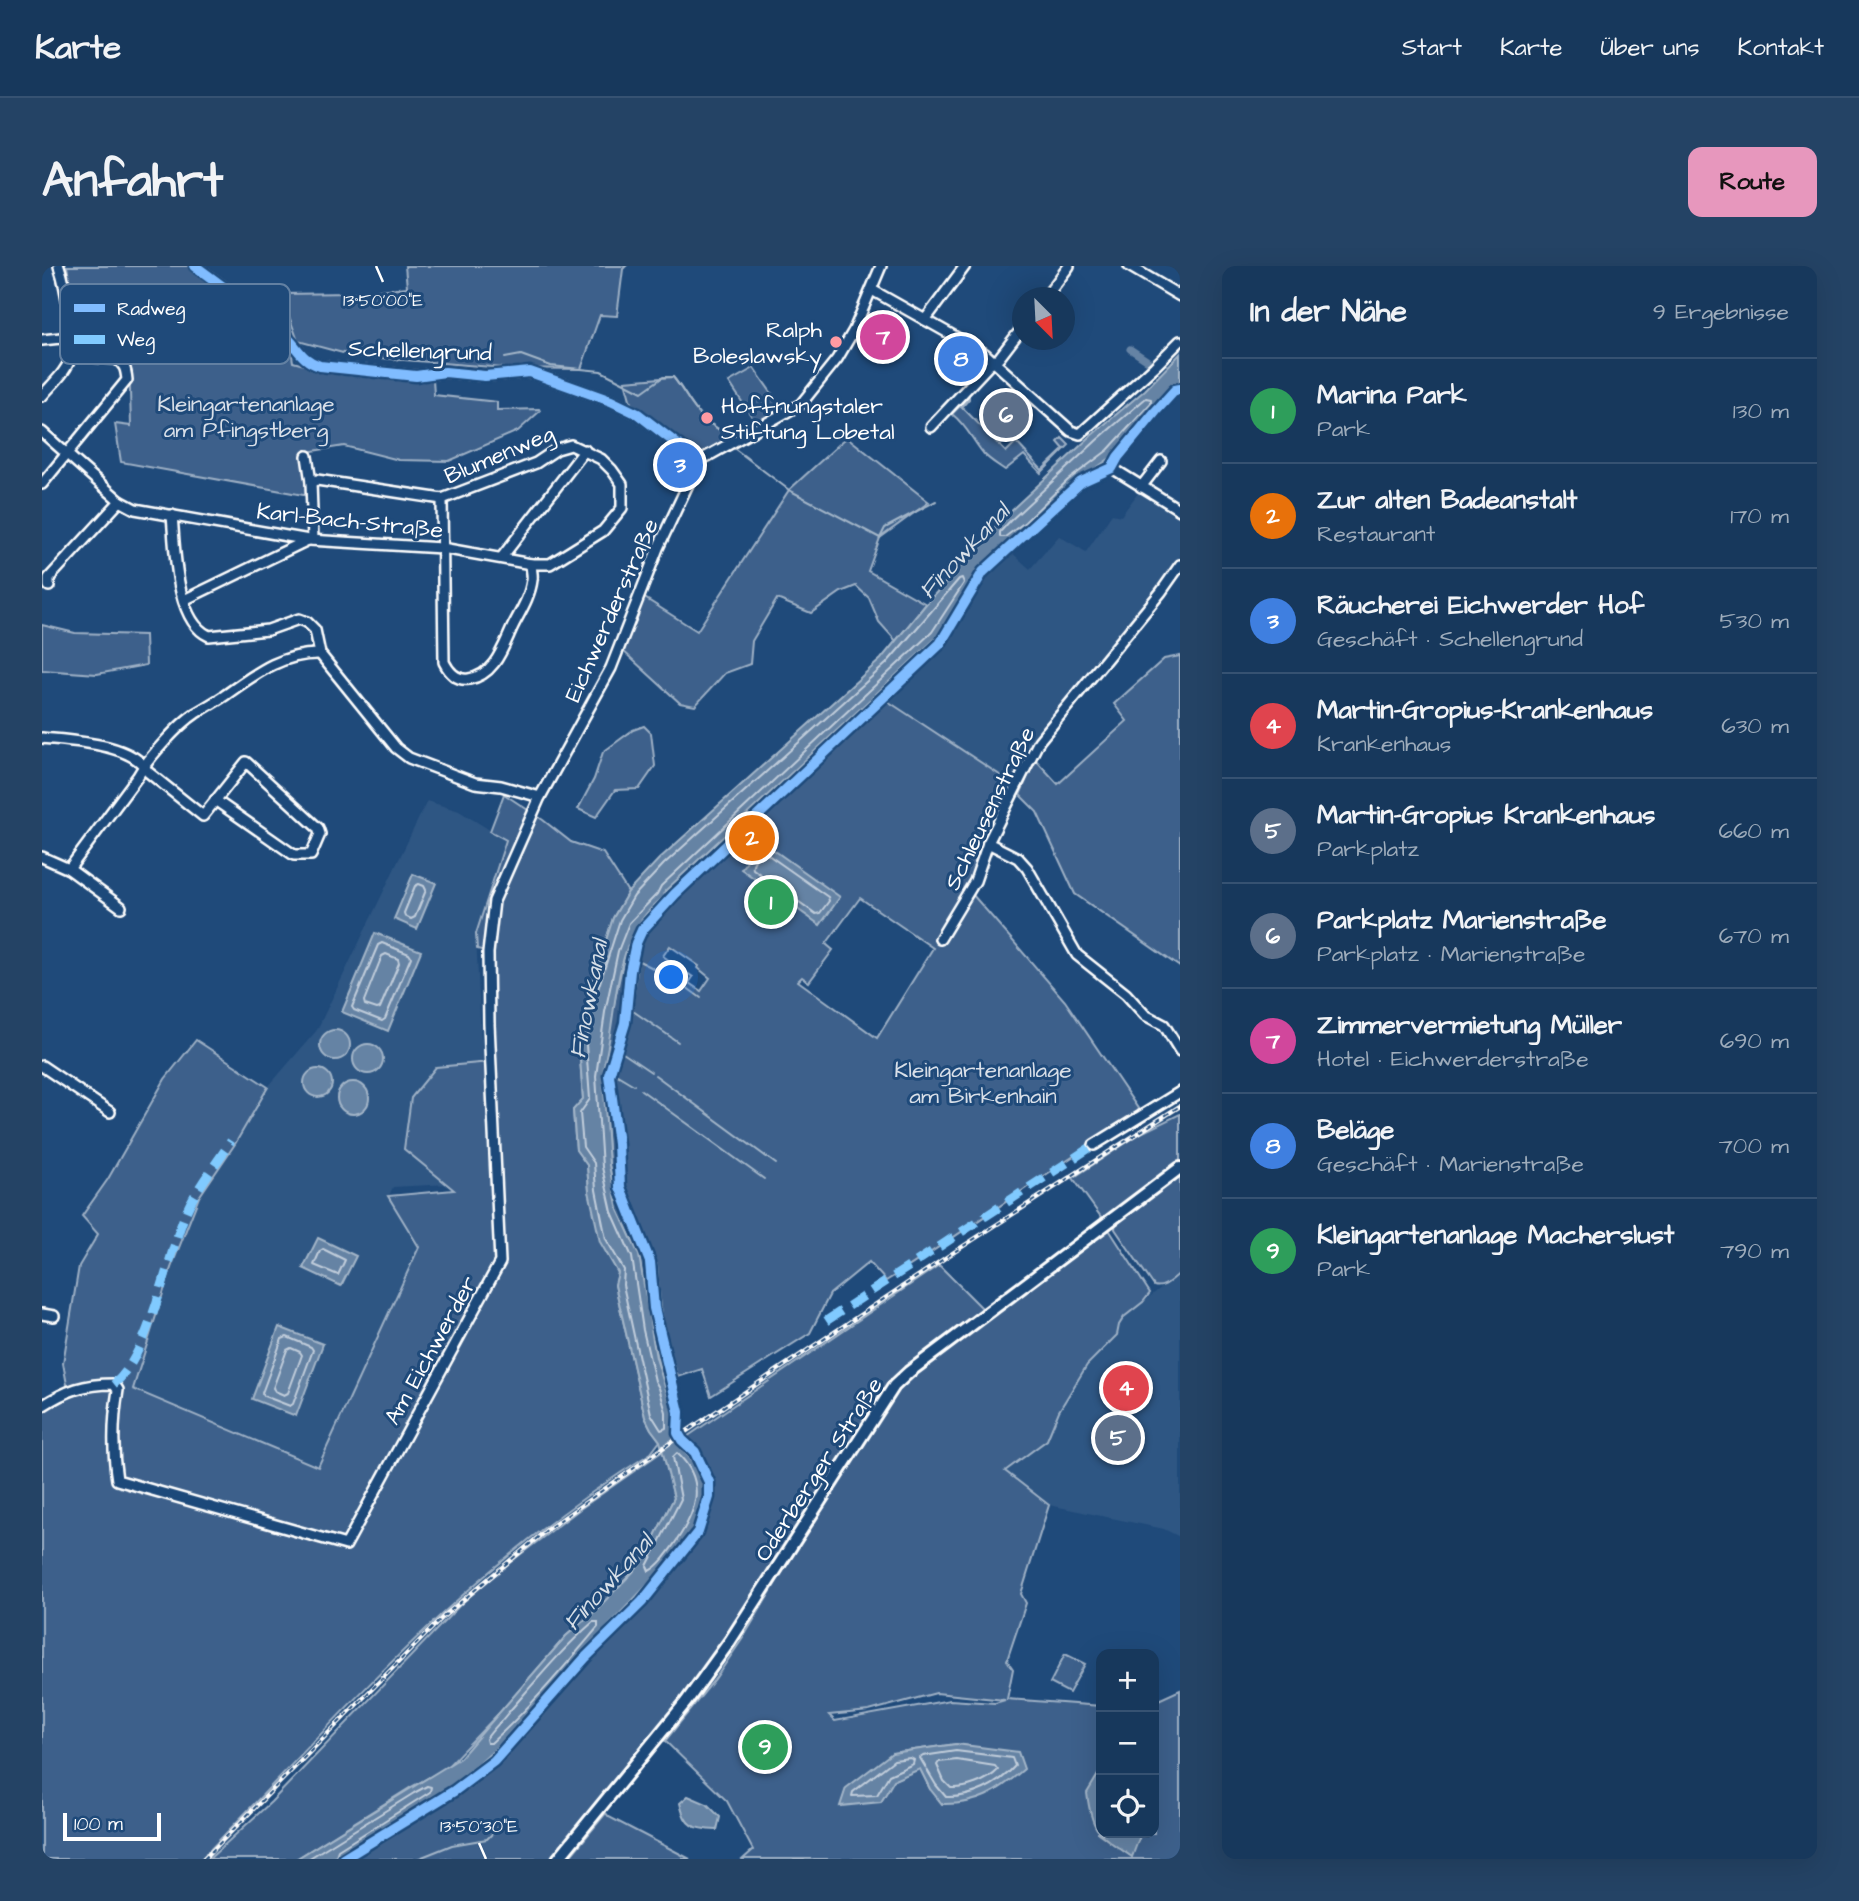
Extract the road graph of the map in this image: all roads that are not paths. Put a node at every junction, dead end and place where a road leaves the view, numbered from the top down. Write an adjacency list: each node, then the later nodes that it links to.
1 (60, 266): 7 (street)
2 (195, 266): 8 (street, Schellengrund)
3 (881, 266): 10 (street)
4 (965, 266): 12 (street)
5 (1069, 266): 9 (street)
6 (1129, 266): 11 (street)
7 (63, 284)
8 (218, 284)
9 (1053, 287)
10 (872, 290): 12 (street); 27 (street)
11 (1180, 296)
12 (925, 320): 18 (street)
13 (60, 339): 14 (street)
14 (42, 340)
15 (1012, 340): 18 (street)
16 (290, 341): 27 (street, Schellengrund)
17 (1180, 341): 18 (street)
18 (995, 361): 22 (street)
19 (67, 364): 21 (street)
20 (123, 364): 25 (street)
21 (42, 396)
22 (930, 428)
23 (42, 432): 25 (street, Karl-Bach-Straße)
24 (585, 450): 30 (street, Blumenweg); 34 (street, Blumenweg); 40 (street)
25 (68, 453): 32 (street); 35 (street, Karl-Bach-Straße)
26 (307, 456): 31 (street)
27 (699, 461): 48 (street, Eichwerderstraße)
28 (1161, 461): 33 (street)
29 (1112, 468): 33 (street)
30 (612, 470): 41 (street, Karl-Bach-Straße)
31 (311, 482): 34 (street, Blumenweg); 38 (street)
32 (42, 484)
33 (1141, 486): 36 (street)
34 (442, 499): 39 (street)
35 (120, 500): 37 (street, Karl-Bach-Straße); 43 (street)
36 (1180, 510)
37 (172, 515): 38 (street, Karl-Bach-Straße); 44 (street)
38 (311, 540): 39 (street, Karl-Bach-Straße); 44 (street)
39 (442, 548): 40 (street, Karl-Bach-Straße); 41 (street)
40 (502, 557): 41 (street, Karl-Bach-Straße)
41 (531, 564)
42 (1180, 565): 51 (street, Schleusenstraße)
43 (49, 586)
44 (184, 600): 45 (street)
45 (320, 654): 47 (street); 48 (street)
46 (42, 738): 47 (street)
47 (144, 764): 49 (street); 53 (street)
48 (540, 797): 50 (street, Eichwerderstraße)
49 (215, 800): 49 (street)
50 (524, 833): 64 (street, Am Eichwerder)
51 (988, 843): 55 (street, Schleusenstraße); 56 (street)
52 (42, 857): 53 (street)
53 (69, 869): 54 (street)
54 (121, 907)
55 (940, 939)
56 (1180, 1051)
57 (42, 1066): 59 (street)
58 (1180, 1092): 60 (street)
59 (110, 1112)
60 (1094, 1145)
61 (1180, 1168): 65 (main road, Oderberger Straße)
62 (42, 1314): 63 (street)
63 (54, 1316)
64 (42, 1406)
65 (558, 1859)

